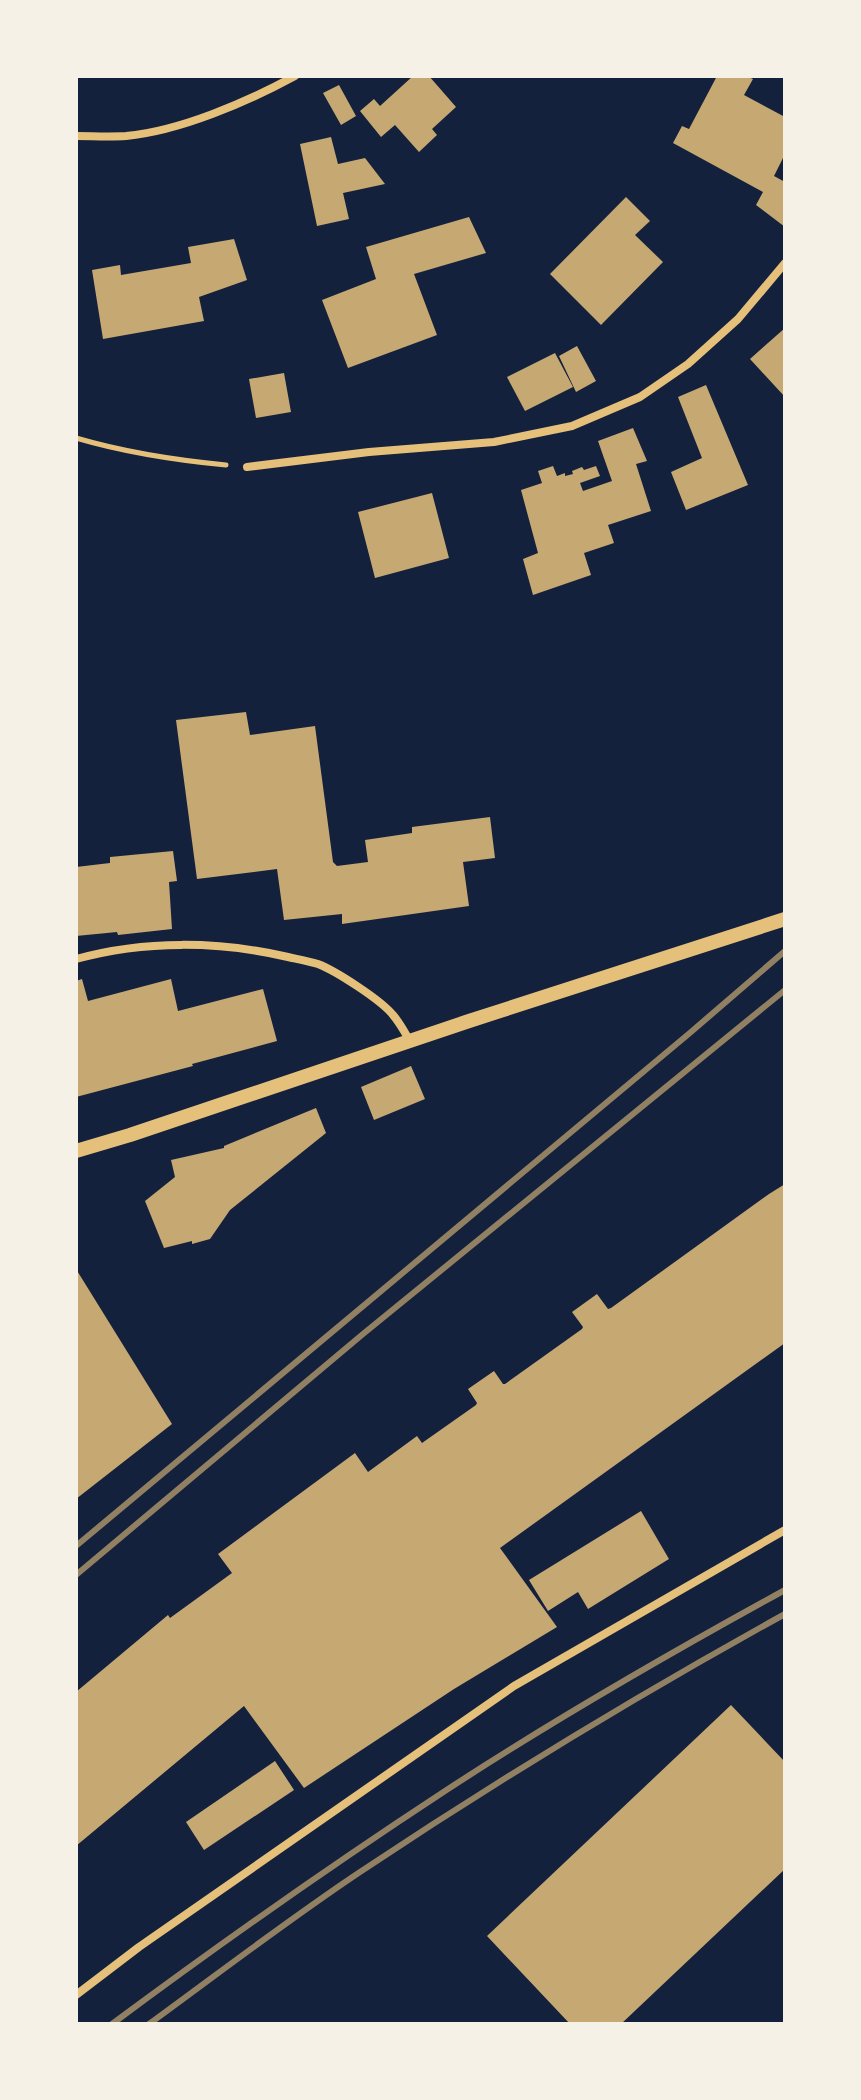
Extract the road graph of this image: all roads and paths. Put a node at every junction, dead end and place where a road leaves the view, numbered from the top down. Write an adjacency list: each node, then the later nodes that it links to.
1 (295, 76): 2 (street)
2 (76, 136)
3 (785, 263): 5 (street)
4 (76, 438): 5 (path)
5 (247, 467)
6 (785, 919): 8 (street)
7 (76, 959): 8 (street)
8 (410, 1041): 9 (street)
9 (76, 1151)
10 (785, 1530): 11 (street)
11 (76, 1995)

